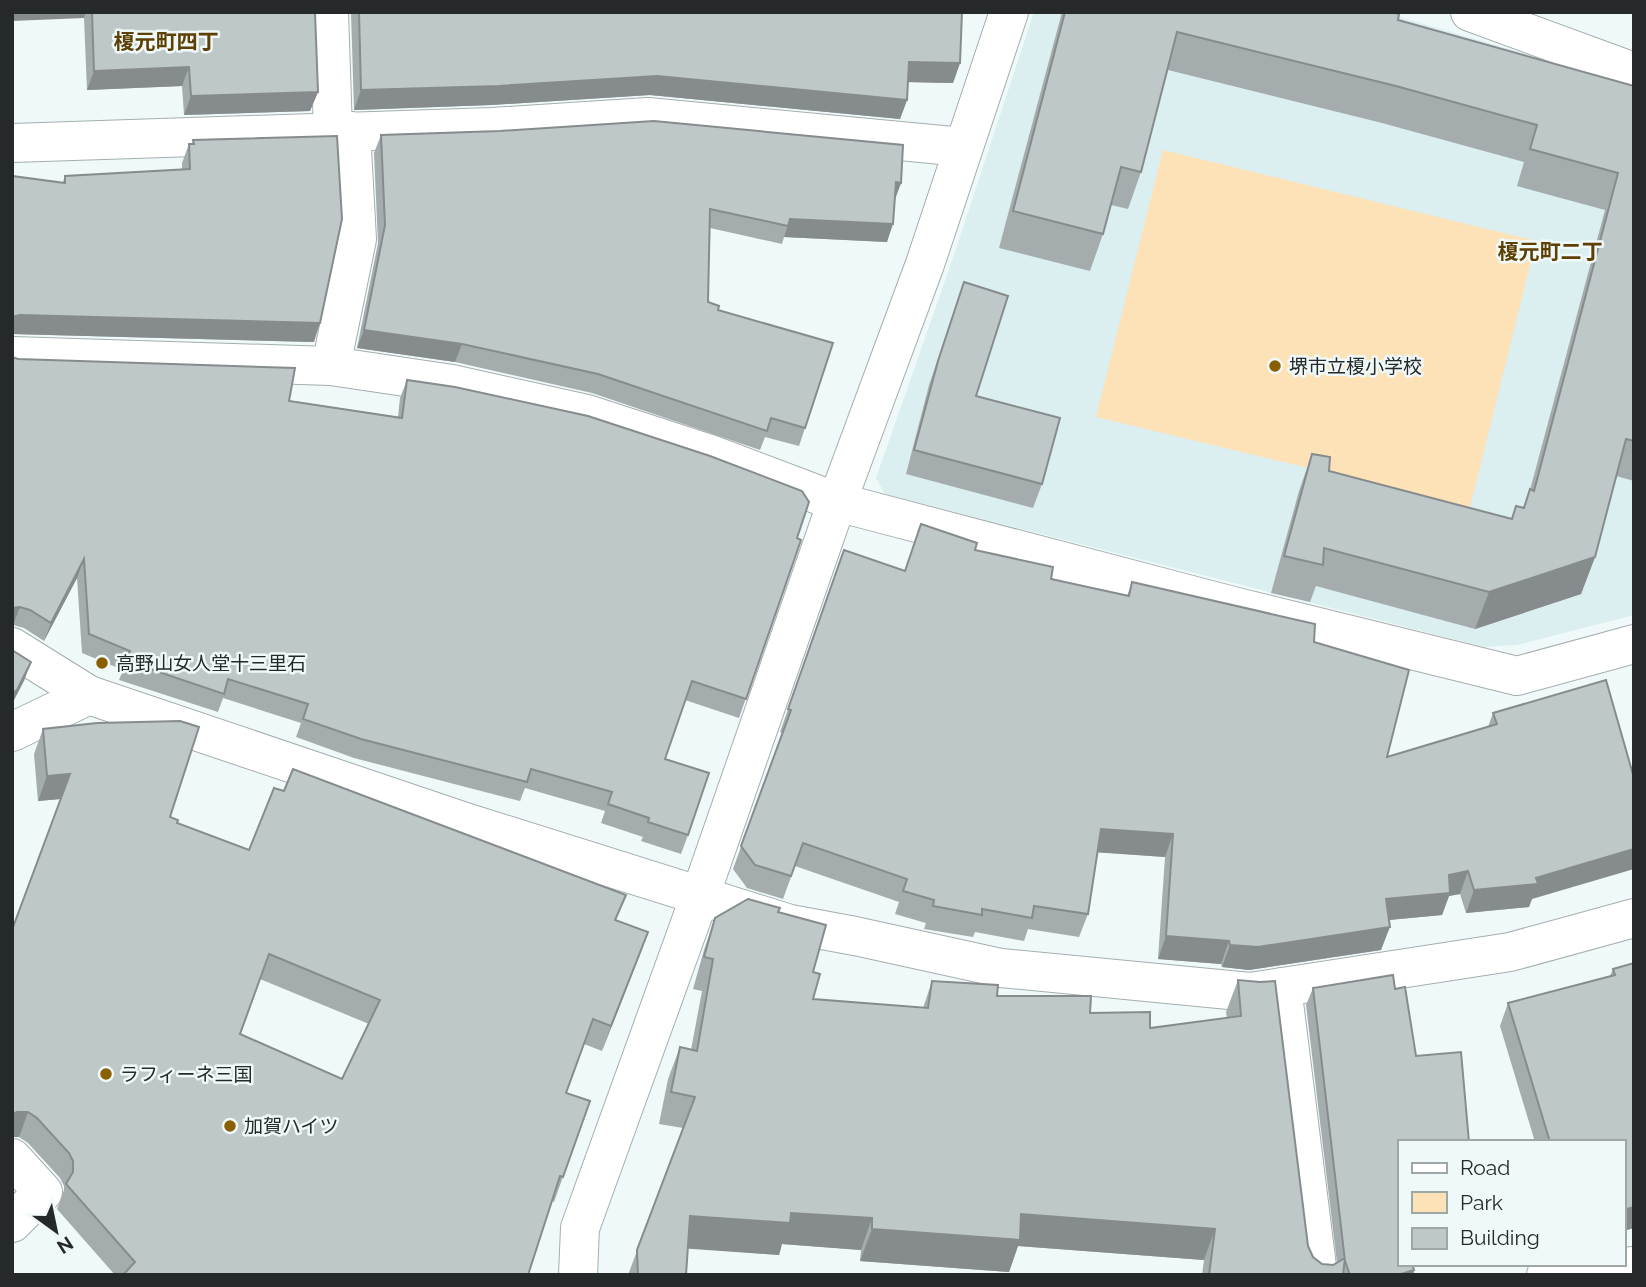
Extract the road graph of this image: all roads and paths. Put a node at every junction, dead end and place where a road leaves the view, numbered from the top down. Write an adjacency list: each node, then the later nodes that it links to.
1 (329, 12): 5 (street)
2 (1009, 12): 7 (street)
3 (1470, 12): 4 (street)
4 (1634, 72)
5 (342, 131): 6 (street); 7 (street); 9 (street)
6 (12, 143)
7 (963, 147): 10 (street)
8 (12, 356): 9 (street)
9 (331, 366): 10 (street)
10 (837, 502): 11 (street); 15 (street)
11 (1634, 644)
12 (12, 647): 13 (street)
13 (89, 695): 14 (street); 15 (street)
14 (12, 732)
15 (701, 896): 17 (street); 21 (street)
16 (1634, 918): 17 (street)
17 (1282, 987): 22 (street)
18 (12, 1158): 19 (street)
19 (12, 1223)
20 (1634, 1266): 23 (street)
21 (578, 1275)
22 (1318, 1275)
23 (1546, 1275)

